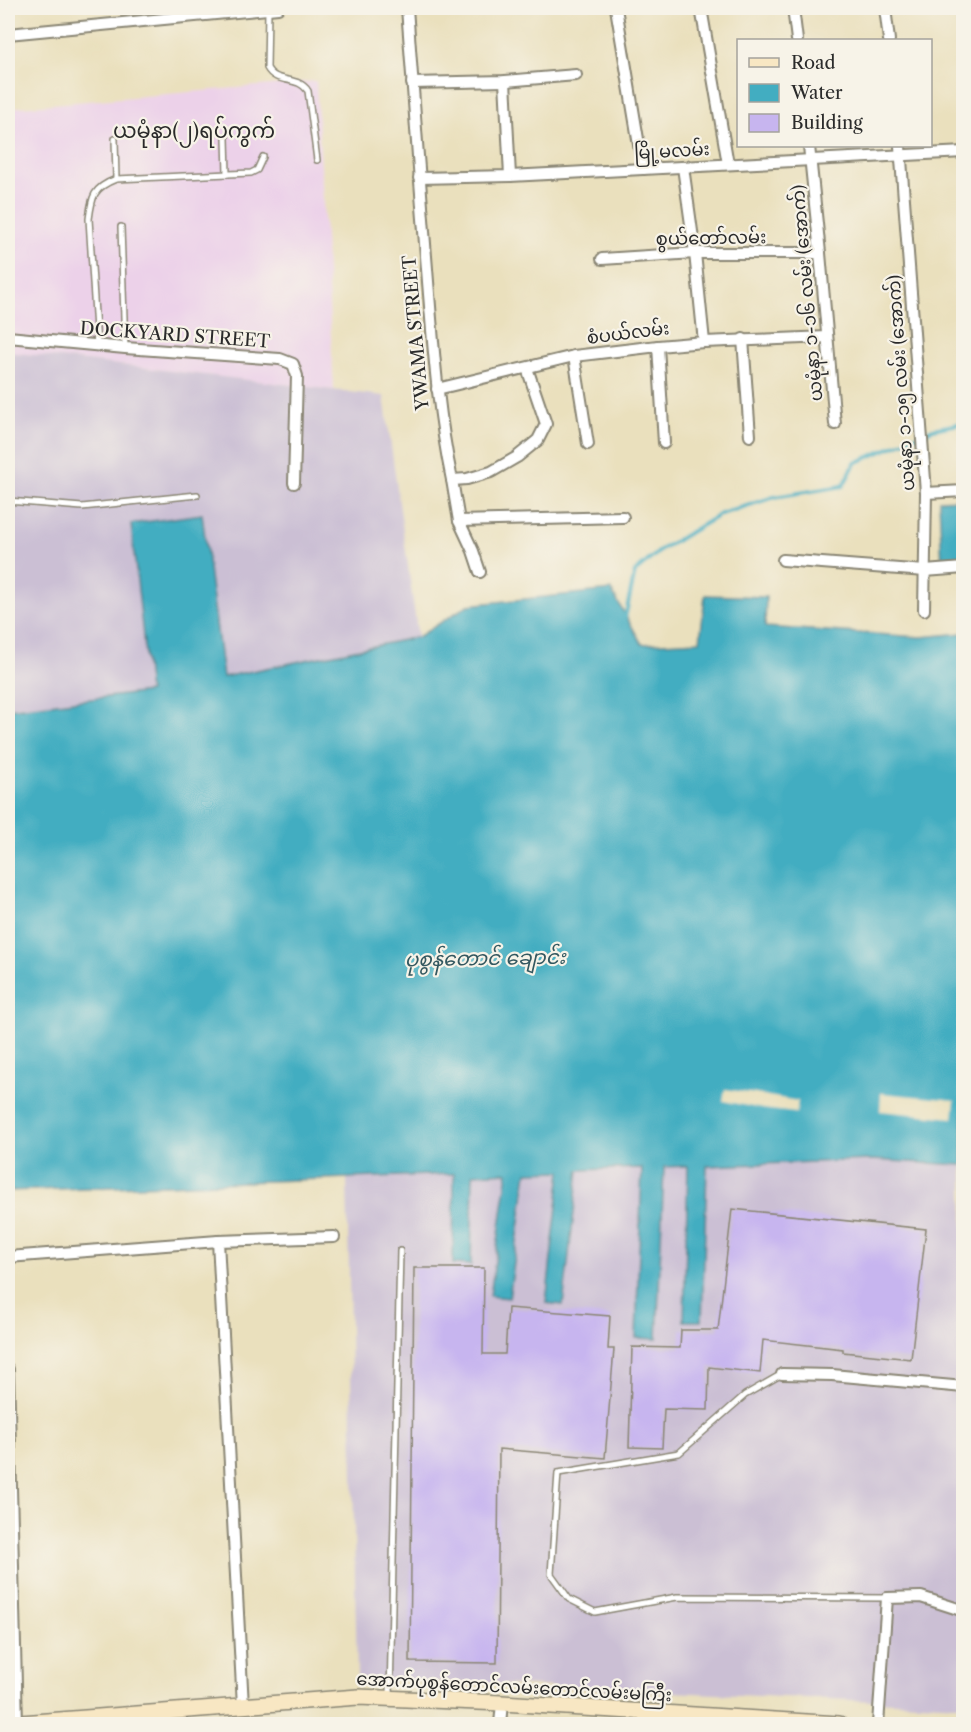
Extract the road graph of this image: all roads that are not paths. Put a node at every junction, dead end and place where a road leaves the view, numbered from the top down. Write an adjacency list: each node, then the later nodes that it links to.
1 (273, 8): 7 (street); 19 (lane)
2 (407, 8): 12 (street, YWAMA STREET)
3 (616, 8): 23 (street)
4 (701, 8): 21 (street)
5 (793, 8): 8 (street)
6 (885, 8): 9 (street)
7 (8, 34)
8 (797, 39)
9 (889, 39)
10 (576, 75): 11 (street)
11 (505, 81): 12 (street); 25 (street)
12 (412, 83): 26 (street, YWAMA STREET)
13 (226, 138): 24 (lane)
14 (115, 139): 27 (lane)
15 (809, 147): 20 (street, ယမုံနာ ၁-၁၆ လမ်း (အောက်))
16 (901, 150): 17 (street, မြို့မလမ်း); 20 (street, မြို့မလမ်း); 49 (street, ယမုံနာ ၁-၁၅ လမ်း (အောက်))
17 (963, 152)
18 (263, 157): 24 (lane)
19 (317, 160)
20 (810, 160): 21 (street, မြို့မလမ်း); 30 (street, ယမုံနာ ၁-၁၆ လမ်း (အောက်))
21 (728, 164): 22 (street, မြို့မလမ်း)
22 (683, 166): 23 (street, မြို့မလမ်း); 29 (street)
23 (643, 169): 25 (street, မြို့မလမ်း)
24 (227, 174): 27 (lane)
25 (510, 176): 26 (street, မြို့မလမ်း)
26 (419, 178): 41 (street, YWAMA STREET)
27 (116, 179): 36 (lane)
28 (121, 227): 38 (lane)
29 (695, 253): 30 (street, စွယ်တော်လမ်း); 31 (street, စွယ်တော်လမ်း); 35 (street)
30 (820, 253): 33 (street, ယမုံနာ ၁-၁၆ လမ်း (အောက်))
31 (602, 259)
32 (8, 337): 36 (street, DOCKYARD STREET)
33 (827, 337): 34 (street, စံပယ်လမ်း); 42 (street, ယမုံနာ ၁-၁၆ လမ်း (အောက်))
34 (743, 339): 35 (street, စံပယ်လမ်း); 43 (street)
35 (704, 342): 37 (street, စံပယ်လမ်း)
36 (97, 346): 38 (street, DOCKYARD STREET)
37 (658, 346): 39 (street, စံပယ်လမ်း); 44 (street)
38 (125, 348): 47 (street, DOCKYARD STREET)
39 (574, 356): 40 (street, စံပယ်လမ်း); 45 (street)
40 (527, 368): 41 (street, စံပယ်လမ်း); 46 (street)
41 (437, 389): 46 (street, YWAMA STREET)
42 (835, 424)
43 (750, 436)
44 (664, 442)
45 (588, 444)
46 (452, 480): 53 (street, YWAMA STREET)
47 (294, 483)
48 (963, 491): 49 (street)
49 (926, 493): 56 (street, ယမုံနာ ၁-၁၅ လမ်း (အောက်))
50 (197, 495): 51 (lane)
51 (8, 501)
52 (623, 517): 53 (street)
53 (459, 521): 57 (street, YWAMA STREET)
54 (783, 560): 56 (street)
55 (963, 568): 56 (street)
56 (925, 571): 58 (street, ယမုံနာ ၁-၁၅ လမ်း (အောက်))
57 (480, 572)
58 (924, 610)
59 (334, 1237): 60 (street)
60 (218, 1241): 62 (street); 70 (street)
61 (400, 1251): 68 (lane)
62 (8, 1257)
63 (8, 1369): 71 (street)
64 (782, 1374): 65 (street); 66 (lane)
65 (963, 1387)
66 (887, 1598): 67 (street); 74 (street)
67 (963, 1609)
68 (390, 1698): 69 (street, အောက်ပုစွန်တောင်လမ်းတောင်လမ်းမကြီး); 70 (street, အောက်ပုစွန်တောင်လမ်းတောင်လမ်းမကြီး)
69 (502, 1703): 72 (street); 73 (street, အောက်ပုစွန်တောင်လမ်းတောင်လမ်းမကြီး)
70 (243, 1706): 71 (street, အောက်ပုစွန်တောင်လမ်းတောင်လမ်းမကြီး)
71 (12, 1724)
72 (500, 1725)
73 (839, 1725)
74 (878, 1725)

